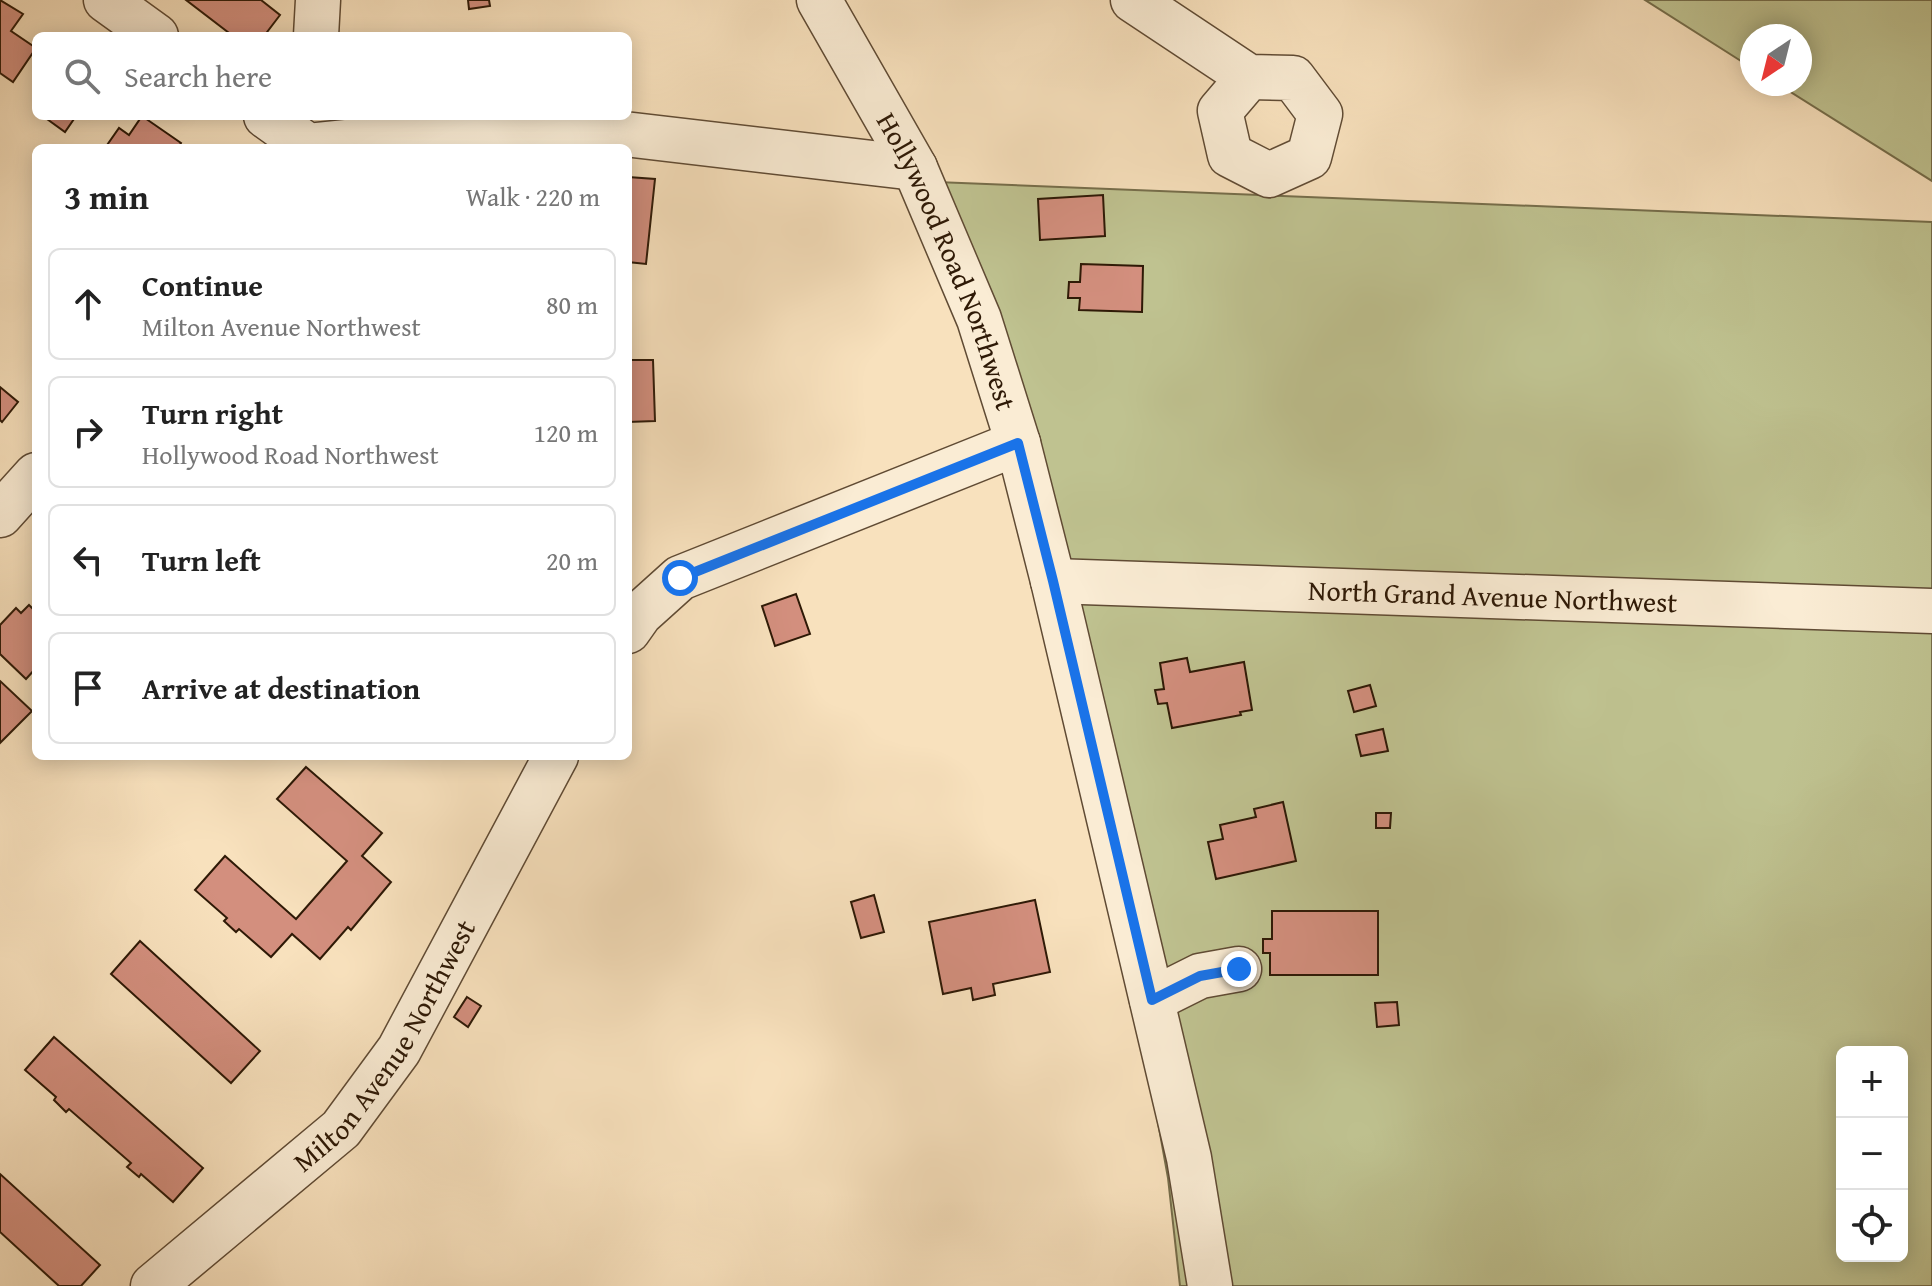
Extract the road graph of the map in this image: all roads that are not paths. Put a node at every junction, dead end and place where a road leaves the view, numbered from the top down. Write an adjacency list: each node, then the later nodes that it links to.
1 (106, 0): 5 (street)
2 (318, 0): 6 (street)
3 (819, 0): 12 (street, Hollywood Road Northwest)
4 (1133, 0): 7 (street)
5 (150, 32)
6 (316, 32)
7 (1249, 77)
8 (274, 120): 9 (street)
9 (309, 137): 11 (street)
10 (566, 137): 11 (street); 12 (street)
11 (432, 141)
12 (915, 168): 13 (street, Hollywood Road Northwest)
13 (1018, 443): 16 (street, Hollywood Road Northwest); 18 (street)
14 (32, 479): 15 (street)
15 (0, 515)
16 (1053, 581): 17 (street, North Grand Avenue Northwest); 21 (street, Hollywood Road Northwest)
17 (1932, 611)
18 (632, 625)
19 (554, 760): 22 (street, Milton Avenue Northwest)
20 (1239, 969): 21 (street)
21 (1152, 1000): 23 (street, Hollywood Road Northwest)
22 (153, 1286)
23 (1210, 1286)

